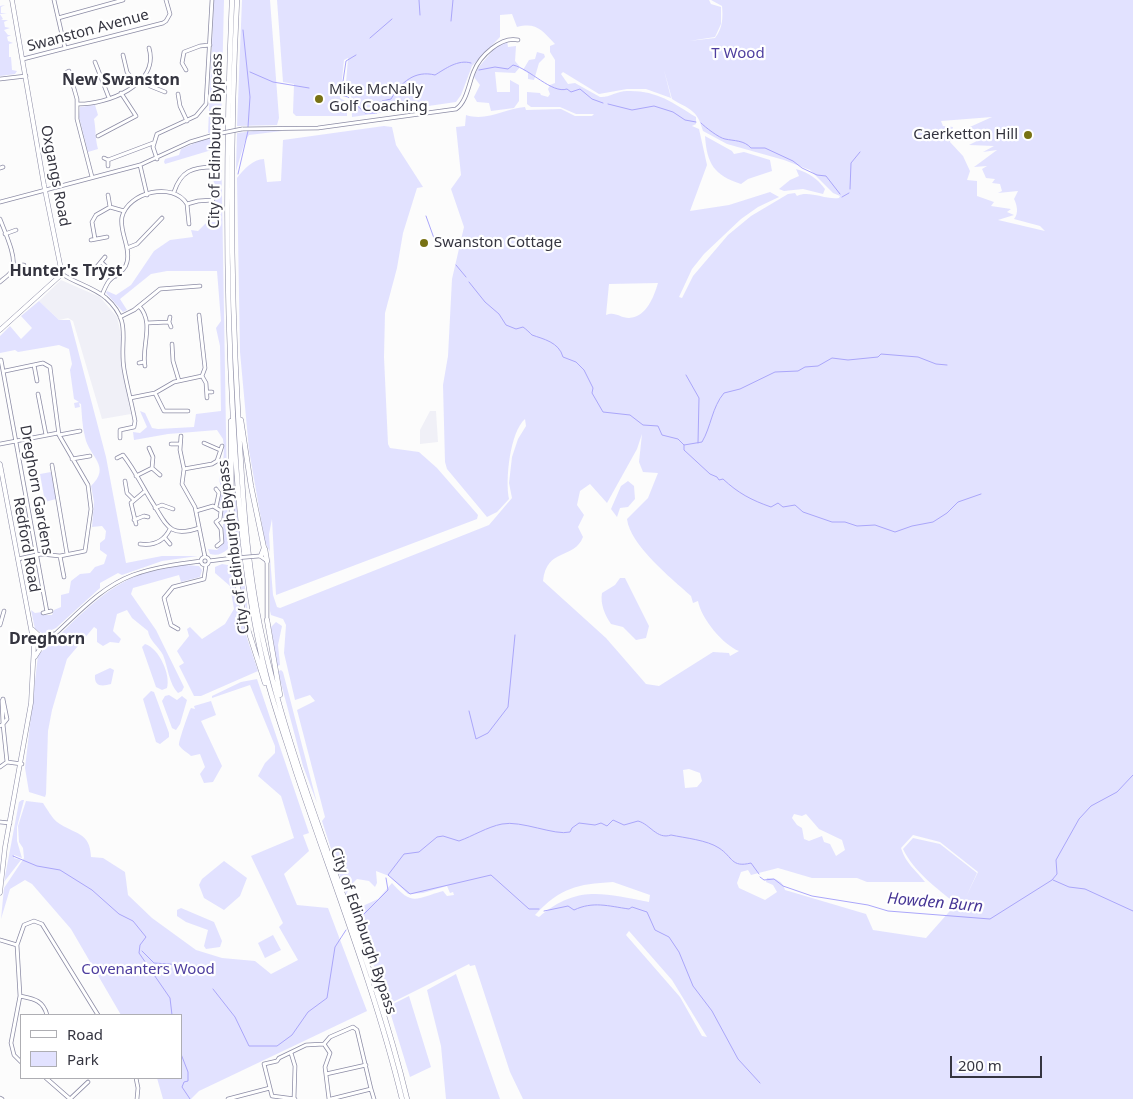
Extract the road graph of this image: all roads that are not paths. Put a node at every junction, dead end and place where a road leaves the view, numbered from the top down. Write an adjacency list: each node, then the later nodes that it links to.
1 (12, 0): 14 (main road, Oxgangs Road)
2 (54, 0): 8 (street)
3 (123, 0): 8 (street)
4 (166, 0): 11 (street, Swanston Avenue)
5 (212, 0): 10 (street)
6 (232, 0): 76 (highway, City of Edinburgh Bypass)
7 (237, 0): 76 (highway, City of Edinburgh Bypass)
8 (58, 18): 11 (street)
9 (518, 40): 32 (street, bridge)
10 (210, 45): 16 (street); 29 (street)
11 (65, 48): 14 (street, Swanston Avenue)
12 (150, 49): 20 (street)
13 (124, 56): 21 (street)
14 (23, 60): 18 (main road, Oxgangs Road)
15 (97, 63): 25 (street)
16 (186, 70)
17 (67, 72): 26 (street)
18 (26, 76): 19 (street); 37 (main road, Oxgangs Road)
19 (0, 79)
20 (143, 79): 21 (street); 22 (street)
21 (136, 84): 23 (street)
22 (165, 92)
23 (121, 93): 25 (street); 28 (street)
24 (178, 94): 29 (street)
25 (109, 98): 26 (street)
26 (77, 104): 36 (street)
27 (140, 114): 28 (street)
28 (136, 116): 30 (street)
29 (187, 121): 31 (street)
30 (98, 136)
31 (153, 143): 32 (street); 34 (street)
32 (157, 159): 33 (street)
33 (140, 165): 36 (street); 40 (street)
34 (108, 166)
35 (211, 168): 38 (street)
36 (92, 178): 37 (street)
37 (45, 189): 41 (street); 60 (main road, Oxgangs Road)
38 (174, 192): 40 (street); 43 (street)
39 (108, 195): 44 (street)
40 (148, 195): 45 (street)
41 (0, 202)
42 (210, 202): 43 (street)
43 (187, 204): 49 (street)
44 (110, 208): 45 (street); 53 (street)
45 (124, 211): 54 (street)
46 (162, 218): 48 (street)
47 (0, 219): 52 (street)
48 (158, 222): 50 (street); 54 (street)
49 (189, 224)
50 (162, 225)
51 (16, 230): 52 (street)
52 (5, 234): 57 (street)
53 (107, 237)
54 (127, 248): 61 (street)
55 (105, 257): 56 (street)
56 (101, 262): 59 (street); 61 (street)
57 (13, 265): 58 (street); 62 (street)
58 (24, 265)
59 (95, 269)
60 (62, 274): 64 (street); 70 (main road)
61 (116, 276): 64 (street)
62 (0, 282)
63 (197, 292): 65 (street)
64 (102, 295): 67 (street)
65 (139, 306): 67 (street); 68 (street)
66 (199, 315): 77 (street)
67 (120, 317): 84 (street)
68 (147, 324): 69 (street); 73 (street)
69 (171, 326)
70 (0, 330)
71 (171, 347): 79 (street)
72 (1, 360): 75 (street, Dreghorn Gardens)
73 (139, 362)
74 (34, 365): 75 (street); 78 (street); 88 (street)
75 (5, 372): 92 (street, Dreghorn Gardens)
76 (233, 372): 126 (highway); 132 (highway); 153 (highway, City of Edinburgh Bypass); 154 (highway, City of Edinburgh Bypass)
77 (202, 376): 79 (street); 80 (street)
78 (37, 381)
79 (179, 381): 82 (street)
80 (207, 392): 81 (street); 85 (street)
81 (212, 392)
82 (155, 393): 84 (street); 86 (street)
83 (38, 394): 89 (street)
84 (130, 398): 91 (street)
85 (207, 398)
86 (184, 410)
87 (80, 431): 88 (street)
88 (58, 434): 89 (street); 102 (street)
89 (46, 435): 92 (street)
90 (181, 436): 96 (street)
91 (120, 438)
92 (16, 441): 94 (street); 128 (street, Dreghorn Gardens)
93 (204, 443): 99 (street)
94 (0, 444)
95 (171, 444): 96 (street)
96 (180, 444): 108 (street)
97 (222, 446): 99 (street)
98 (149, 448): 107 (street)
99 (220, 450): 103 (street)
100 (90, 456): 102 (street)
101 (117, 458): 110 (street)
102 (72, 459): 127 (street)
103 (217, 461): 105 (street); 108 (street)
104 (0, 464): 133 (main road, Redford Road)
105 (220, 464)
106 (52, 465): 127 (street)
107 (152, 468): 109 (street); 110 (street)
108 (184, 469): 118 (street)
109 (160, 475)
110 (136, 476): 113 (street)
111 (125, 481): 114 (street)
112 (216, 489): 115 (street)
113 (144, 492): 114 (street); 116 (street)
114 (132, 499): 119 (street)
115 (216, 507): 118 (street); 125 (street)
116 (155, 508): 117 (street); 121 (street)
117 (170, 509)
118 (196, 511): 120 (street)
119 (148, 517)
120 (199, 528): 121 (street); 131 (street)
121 (170, 529): 122 (street)
122 (165, 538): 123 (street); 124 (street)
123 (170, 544)
124 (140, 545)
125 (217, 546)
126 (264, 548): 130 (highway); 136 (highway)
127 (67, 554): 129 (street)
128 (37, 555): 129 (street); 133 (street); 140 (street, Dreghorn Gardens)
129 (60, 556): 138 (street)
130 (260, 556): 132 (street, bridge); 136 (street)
131 (205, 557): 134 (street); 135 (street)
132 (233, 558): 135 (street); 153 (highway)
133 (17, 559): 143 (main road, Redford Road)
134 (201, 561): 137 (street); 145 (street)
135 (209, 561): 137 (street)
136 (267, 562): 141 (street)
137 (206, 565): 144 (street)
138 (64, 577)
139 (0, 608): 142 (street)
140 (47, 612)
141 (268, 620): 154 (highway)
142 (0, 625)
143 (32, 629): 146 (main road); 147 (main road, Redford Road)
144 (178, 629)
145 (56, 633): 146 (street); 148 (street)
146 (42, 637): 147 (main road); 148 (main road)
147 (34, 640): 149 (main road, Redford Road)
148 (45, 643): 150 (main road)
149 (34, 645): 150 (main road); 151 (main road)
150 (40, 648): 151 (main road)
151 (33, 661): 156 (main road)
152 (2, 725): 152 (street); 155 (street)
153 (284, 734): 182 (highway, City of Edinburgh Bypass)
154 (292, 742): 183 (highway, City of Edinburgh Bypass)
155 (7, 762): 156 (street); 157 (street)
156 (22, 764): 159 (main road)
157 (0, 767)
158 (0, 822): 159 (street)
159 (10, 823): 160 (main road)
160 (0, 893)
161 (0, 940): 162 (street)
162 (17, 945): 163 (street); 165 (street)
163 (20, 996): 164 (street); 168 (street)
164 (47, 1014)
165 (97, 1014)
166 (324, 1044): 167 (street); 169 (street); 170 (street)
167 (291, 1053): 174 (street); 179 (street)
168 (20, 1061)
169 (366, 1065): 170 (street); 175 (street)
170 (326, 1074): 180 (street)
171 (136, 1079): 177 (street)
172 (53, 1080): 176 (street)
173 (88, 1082): 176 (street)
174 (270, 1088): 178 (street); 179 (street)
175 (371, 1089): 180 (street); 181 (street)
176 (70, 1099)
177 (137, 1099)
178 (228, 1099)
179 (295, 1099)
180 (330, 1099)
181 (374, 1099)
182 (402, 1099)
183 (407, 1099)

